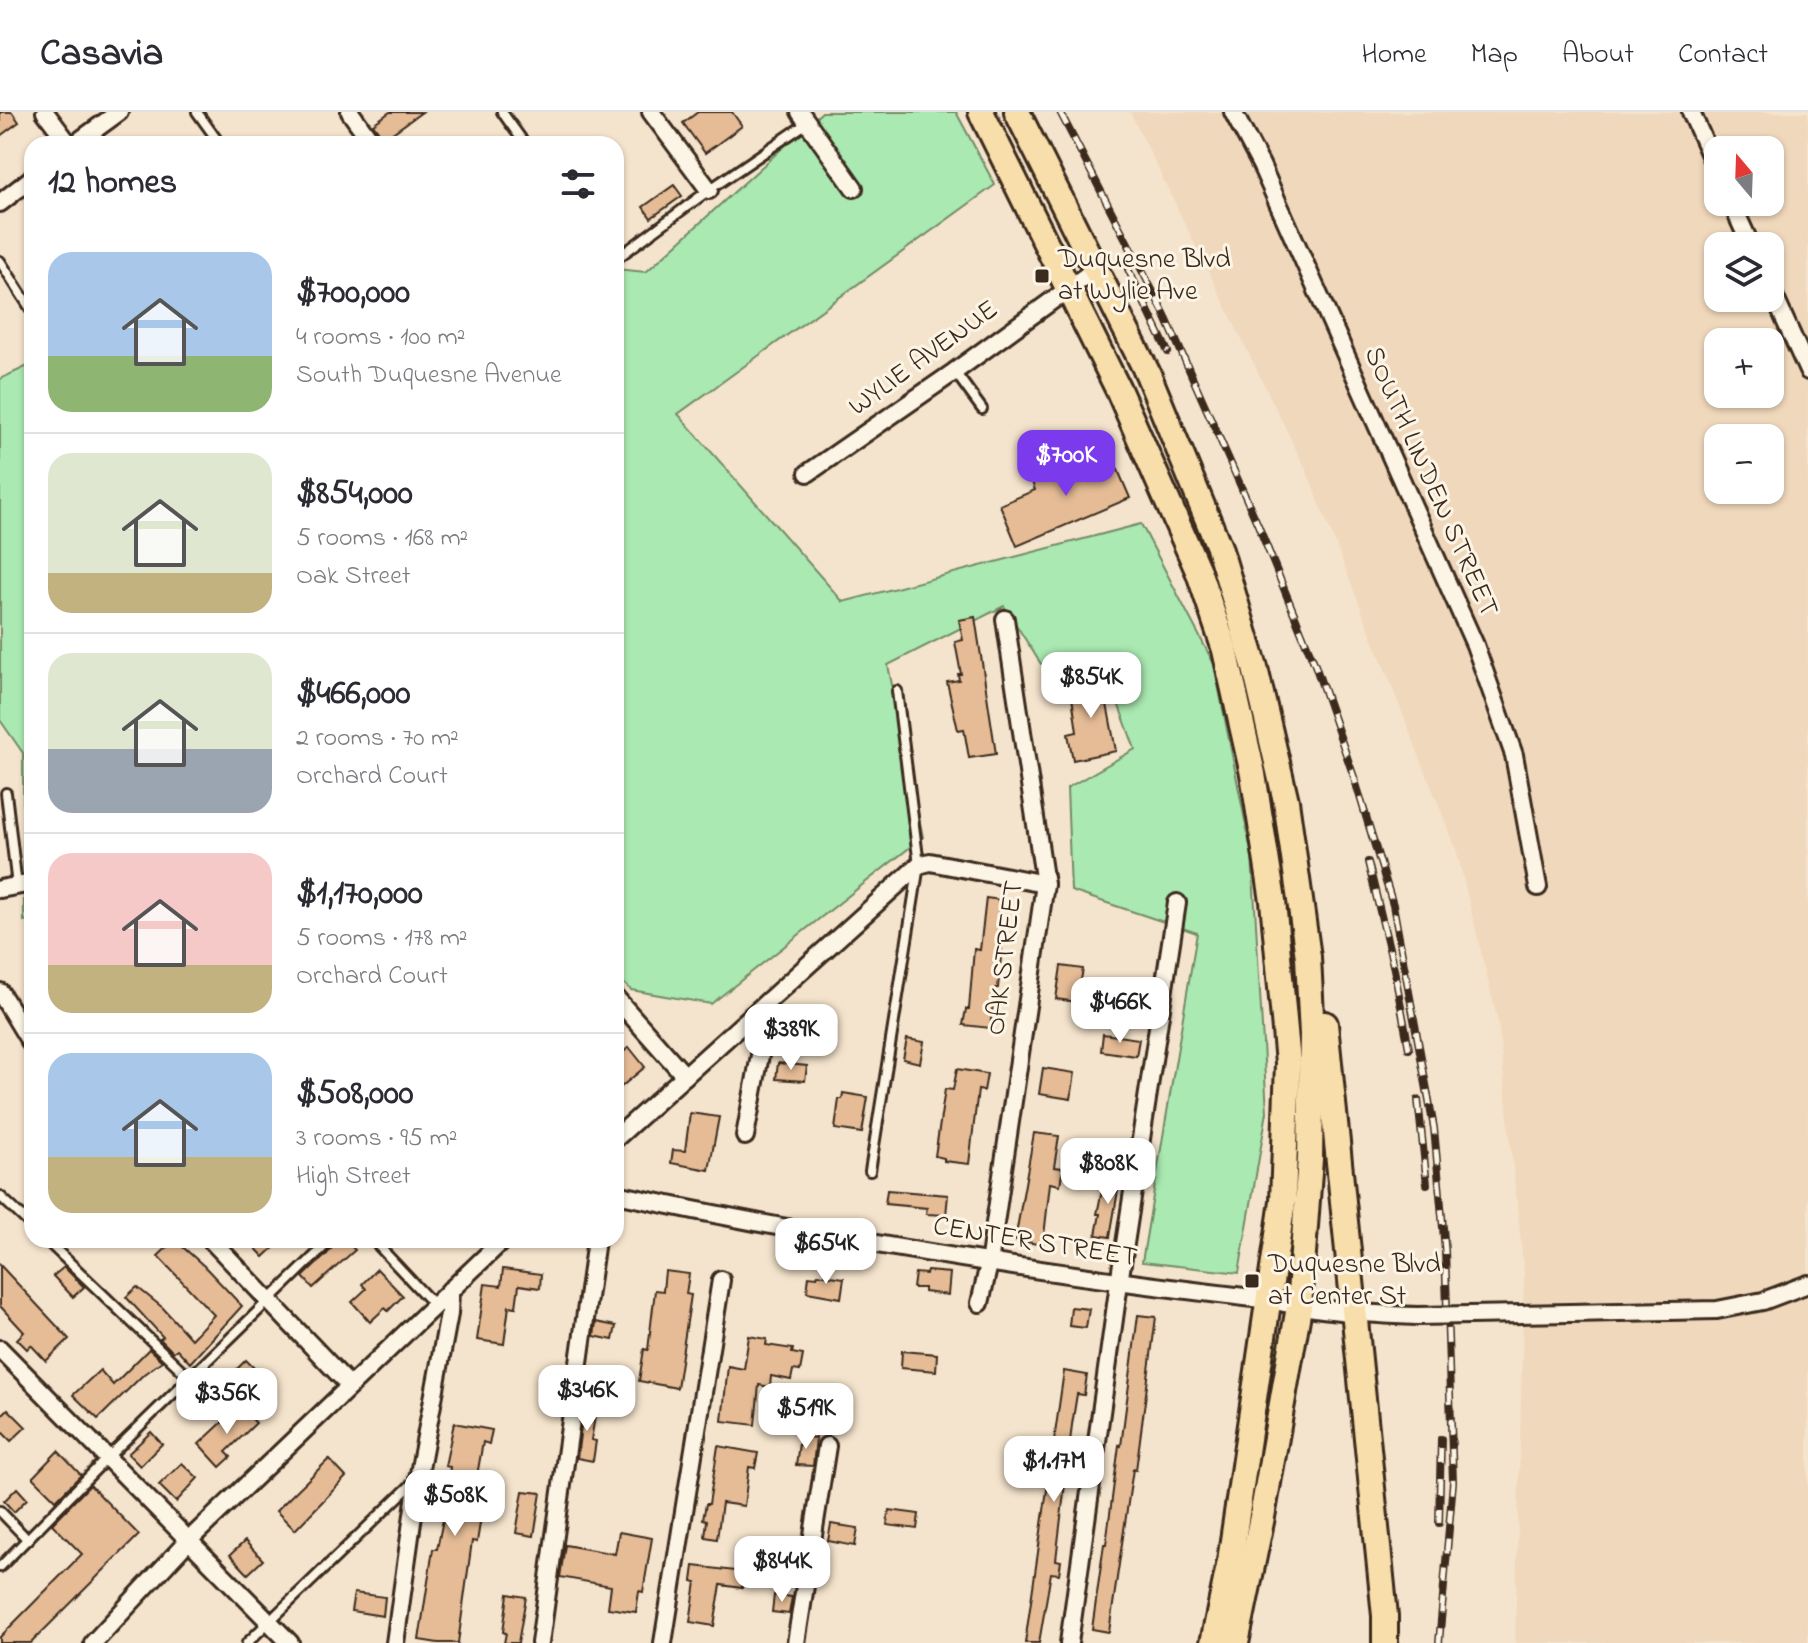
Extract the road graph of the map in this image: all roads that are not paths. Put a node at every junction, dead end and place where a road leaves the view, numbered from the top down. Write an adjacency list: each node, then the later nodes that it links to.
1 (45, 112): 12 (street)
2 (119, 112): 13 (street)
3 (197, 112): 14 (lane)
4 (350, 112): 15 (street)
5 (502, 112): 16 (lane)
6 (651, 112): 20 (street)
7 (981, 112): 25 (main road)
8 (1017, 112): 24 (main road)
9 (1233, 112): 39 (street, SOUTH LINDEN STREET)
10 (1691, 112): 17 (street)
11 (803, 117): 19 (street); 20 (lane)
12 (65, 136)
13 (84, 136)
14 (214, 136)
15 (367, 136)
16 (519, 136)
17 (1704, 141)
18 (24, 184): 21 (street)
19 (854, 188)
20 (709, 190): 22 (lane)
21 (0, 203)
22 (624, 253)
23 (0, 261): 26 (lane)
24 (1097, 268): 25 (street, WYLIE AVENUE); 35 (main road)
25 (1069, 286): 29 (street, WYLIE AVENUE); 63 (main road)
26 (24, 298)
27 (1781, 312): 28 (street)
28 (1808, 371)
29 (954, 372): 30 (lane); 31 (street, WYLIE AVENUE)
30 (982, 409)
31 (808, 473)
32 (1005, 619): 37 (street, OAK STREET)
33 (897, 691): 36 (lane)
34 (6, 793): 38 (lane)
35 (1286, 801): 67 (main road); 68 (main road)
36 (919, 865): 37 (street); 43 (street); 48 (lane)
37 (1045, 884): 58 (street, OAK STREET)
38 (16, 886)
39 (1538, 887)
40 (1177, 903): 60 (street)
41 (0, 992): 44 (street)
42 (624, 1007): 45 (street)
43 (759, 1010): 45 (street); 47 (street)
44 (24, 1032)
45 (685, 1076): 46 (street)
46 (624, 1131)
47 (745, 1136)
48 (870, 1171)
49 (0, 1196): 51 (lane)
50 (624, 1196): 58 (street, CENTER STREET)
51 (24, 1218)
52 (54, 1248): 70 (lane)
53 (219, 1248): 64 (street)
54 (323, 1248): 64 (lane)
55 (380, 1248): 66 (lane)
56 (495, 1248): 62 (street)
57 (595, 1248): 84 (street)
58 (989, 1264): 60 (street, CENTER STREET); 65 (street, OAK STREET)
59 (721, 1280): 85 (street)
60 (1119, 1283): 63 (street, CENTER STREET); 87 (street)
61 (1808, 1284): 68 (street, bridge)
62 (450, 1290): 66 (street); 74 (street)
63 (1270, 1300): 67 (street, CENTER STREET); 88 (main road)
64 (270, 1301): 70 (lane); 71 (street)
65 (980, 1303)
66 (434, 1306): 71 (street)
67 (1299, 1307): 68 (street, CENTER STREET); 89 (main road)
68 (1353, 1313): 90 (main road)
69 (0, 1349): 73 (street)
70 (190, 1378): 73 (lane)
71 (350, 1386): 77 (street)
72 (827, 1446): 86 (street)
73 (106, 1459): 76 (lane); 77 (street)
74 (418, 1479): 79 (lane); 83 (street)
75 (0, 1511): 76 (lane)
76 (28, 1540): 78 (lane)
77 (188, 1541): 79 (street); 80 (street)
78 (0, 1567)
79 (269, 1621): 81 (lane); 82 (street)
80 (93, 1643)
81 (247, 1643)
82 (290, 1643)
83 (395, 1643)
84 (540, 1643)
85 (663, 1643)
86 (796, 1643)
87 (1069, 1643)
88 (1213, 1643)
89 (1236, 1643)
90 (1382, 1643)

